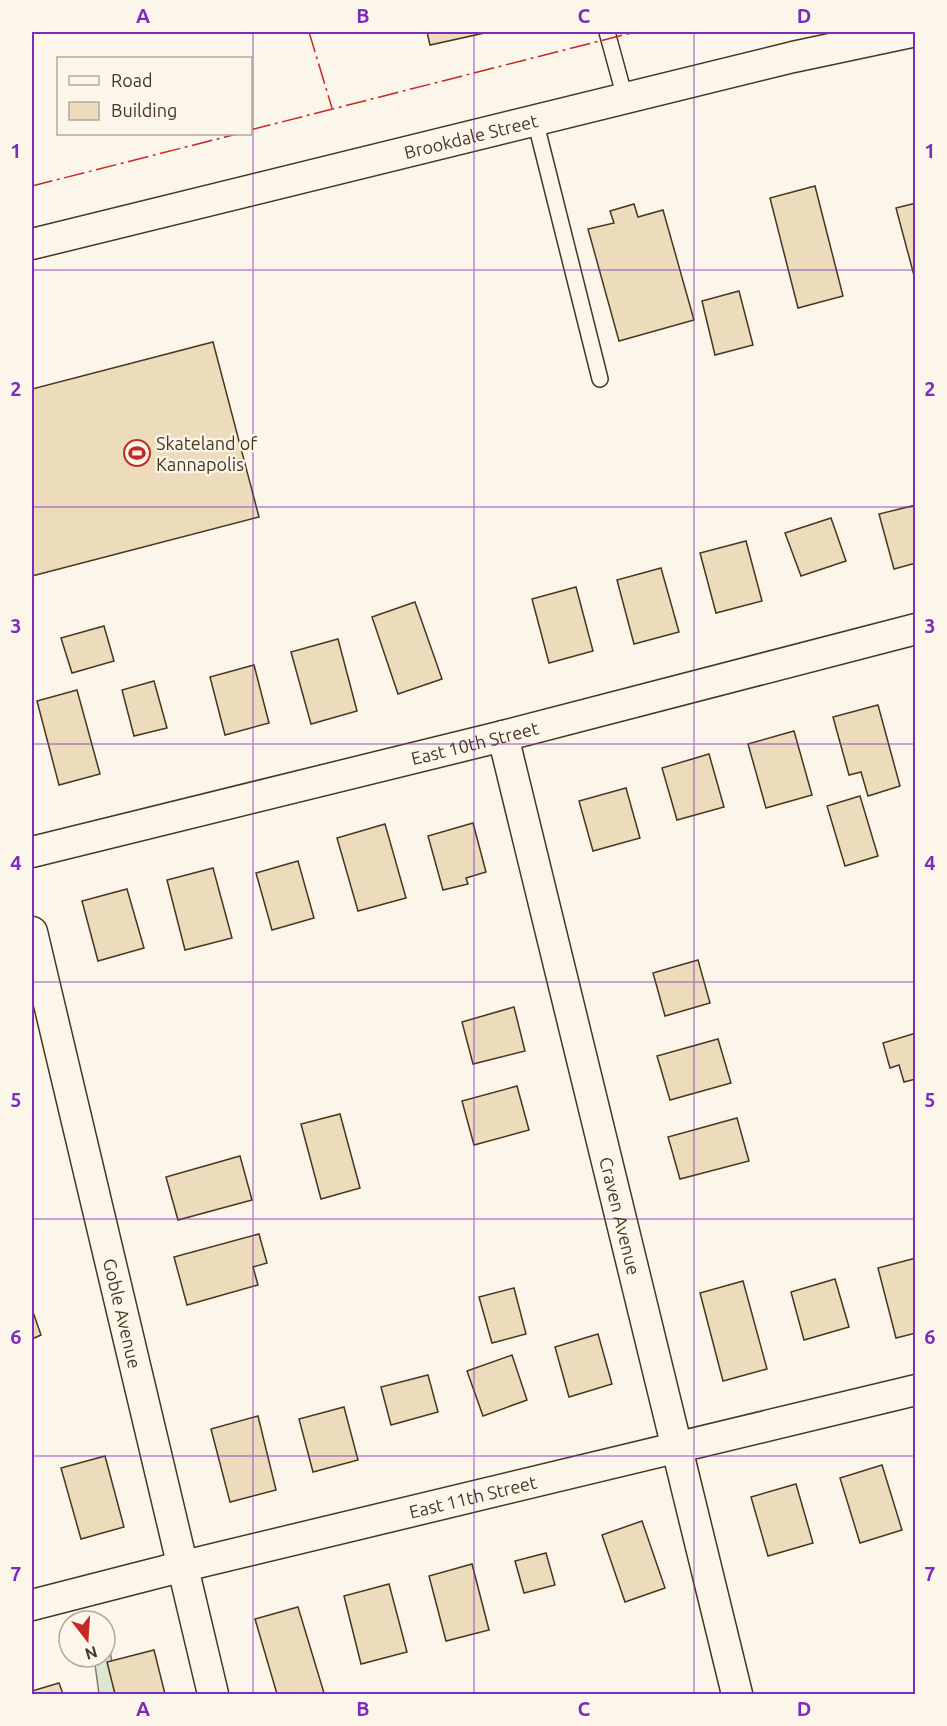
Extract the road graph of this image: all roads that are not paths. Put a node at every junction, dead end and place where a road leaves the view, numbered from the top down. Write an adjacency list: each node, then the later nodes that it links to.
1 (607, 32): 4 (lane)
2 (911, 32): 3 (street, Brookdale Street)
3 (790, 44): 4 (street, Brookdale Street)
4 (625, 98): 5 (street, Brookdale Street)
5 (535, 120): 6 (street, Brookdale Street); 7 (lane)
6 (32, 244)
7 (600, 379)
8 (915, 629): 9 (street, East 10th Street)
9 (503, 736): 10 (street, East 10th Street); 13 (street, Craven Avenue)
10 (32, 852)
11 (32, 932): 14 (street, Goble Avenue)
12 (915, 1390): 13 (street, East 11th Street)
13 (678, 1447): 14 (street, East 11th Street); 17 (street, Craven Avenue)
14 (180, 1567): 15 (street, East 11th Street); 16 (street, Goble Avenue)
15 (32, 1605)
16 (213, 1695)
17 (737, 1695)

